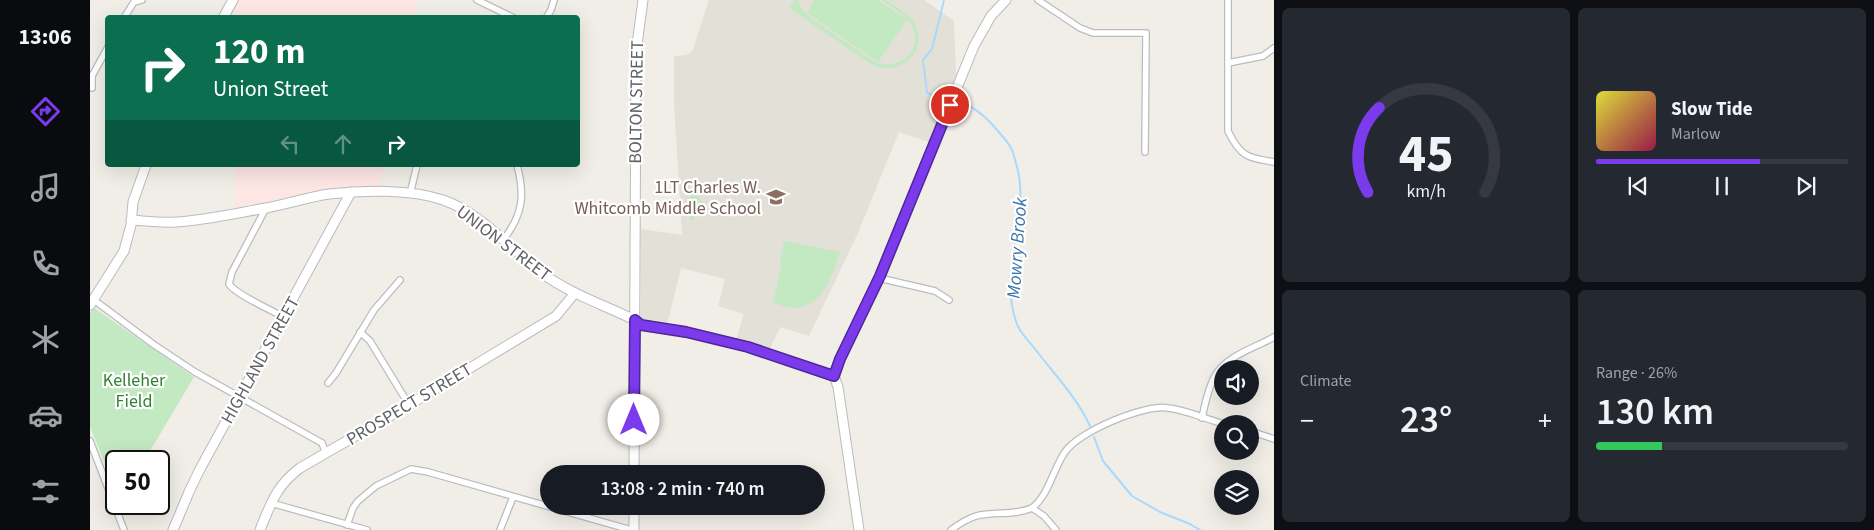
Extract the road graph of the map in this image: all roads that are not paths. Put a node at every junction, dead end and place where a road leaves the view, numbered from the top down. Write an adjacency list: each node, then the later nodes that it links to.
1 (142, 0): 9 (street)
2 (233, 0): 10 (street)
3 (476, 0): 11 (street)
4 (554, 0): 12 (street)
5 (643, 0): 33 (street, BOLTON STREET)
6 (1006, 0): 27 (street)
7 (1038, 0): 17 (street)
8 (1228, 0): 15 (street)
9 (126, 15)
10 (226, 15)
11 (508, 15)
12 (548, 15)
13 (1274, 48): 15 (street)
14 (105, 56): 16 (street)
15 (1228, 63): 18 (street)
16 (92, 88)
17 (1145, 152)
18 (1274, 162)
19 (145, 167): 25 (street)
20 (417, 167): 23 (street)
21 (517, 167): 26 (street)
22 (351, 192): 23 (street, UNION STREET); 24 (street, UNION STREET); 32 (street, HIGHLAND STREET)
23 (410, 194): 26 (street, UNION STREET)
24 (266, 208): 25 (street, UNION STREET); 32 (street)
25 (131, 220): 31 (street)
26 (504, 240): 29 (street, UNION STREET)
27 (879, 278): 30 (street); 36 (street)
28 (400, 280): 34 (street)
29 (575, 293): 33 (street, UNION STREET); 39 (street, PROSPECT STREET)
30 (950, 300)
31 (92, 302): 38 (street)
32 (284, 317): 38 (street, HIGHLAND STREET)
33 (635, 320): 36 (street, UNION STREET); 46 (street, BOLTON STREET)
34 (360, 332): 37 (street); 39 (street)
35 (1274, 336): 40 (street)
36 (834, 376): 58 (street)
37 (328, 383)
38 (239, 396): 45 (street); 53 (street, HIGHLAND STREET)
39 (409, 405): 45 (street, PROSPECT STREET)
40 (1202, 418): 41 (street); 49 (street)
41 (1214, 421)
42 (1259, 434): 43 (street)
43 (1274, 439)
44 (90, 441): 52 (street)
45 (326, 454): 48 (street, PROSPECT STREET)
46 (634, 465)
47 (513, 497): 51 (street); 56 (street); 57 (street)
48 (271, 504): 51 (street); 54 (street, PROSPECT STREET)
49 (1032, 508): 59 (street); 60 (street)
50 (634, 515): 57 (street)
51 (348, 525): 55 (street)
52 (124, 530)
53 (173, 530)
54 (260, 530)
55 (367, 530)
56 (500, 530)
57 (633, 530)
58 (858, 530)
59 (951, 530)
60 (1056, 530)

